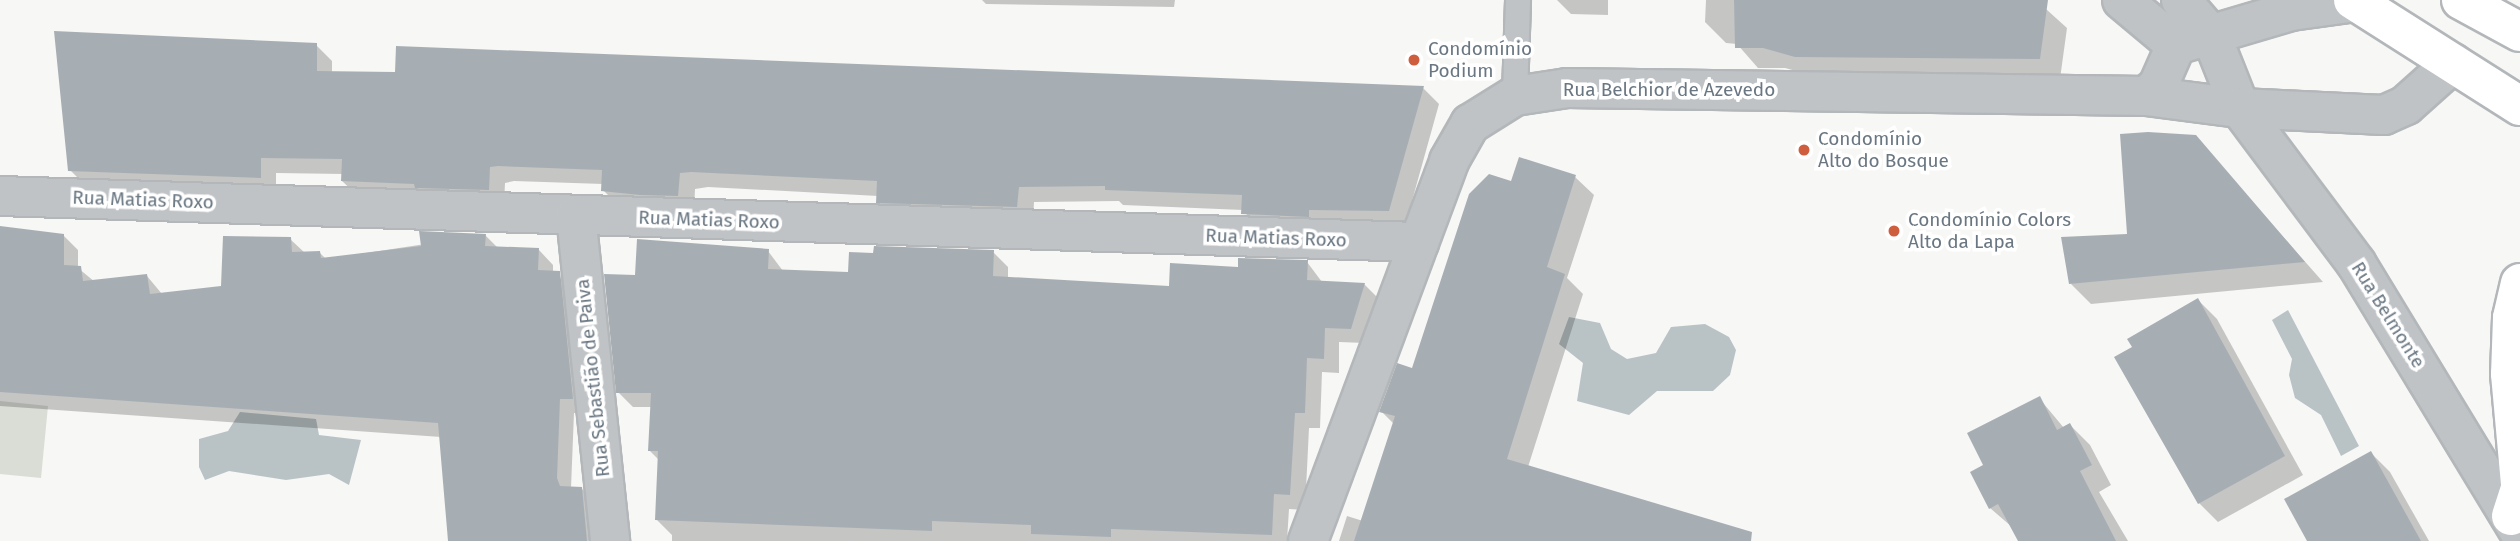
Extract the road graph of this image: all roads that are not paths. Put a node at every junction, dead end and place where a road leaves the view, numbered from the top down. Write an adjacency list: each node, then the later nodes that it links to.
1 (1518, 0): 10 (lane)
2 (2122, 0): 8 (street)
3 (2181, 0): 7 (street, Rua Belmonte)
4 (2461, 0): 6 (main road)
5 (2354, 1): 7 (street); 9 (main road)
6 (2520, 32)
7 (2211, 35): 8 (street); 13 (street, Rua Belmonte)
8 (2176, 46): 11 (street)
9 (2453, 63): 12 (main road); 13 (street, Rua Belchior de Azevedo)
10 (1515, 96): 11 (street, Rua Belchior de Azevedo); 16 (street, Rua Belchior de Azevedo)
11 (2146, 96): 13 (street, Rua Belchior de Azevedo)
12 (2520, 106)
13 (2240, 108): 18 (street, Rua Belmonte)
14 (0, 196): 15 (street, Rua Matias Roxo)
15 (576, 216): 16 (street, Rua Matias Roxo); 19 (street, Rua Sebastião de Paiva)
16 (1419, 242): 20 (street, Rua Belchior de Azevedo)
17 (2520, 282): 18 (main road)
18 (2518, 505)
19 (610, 541)
20 (1308, 541)

